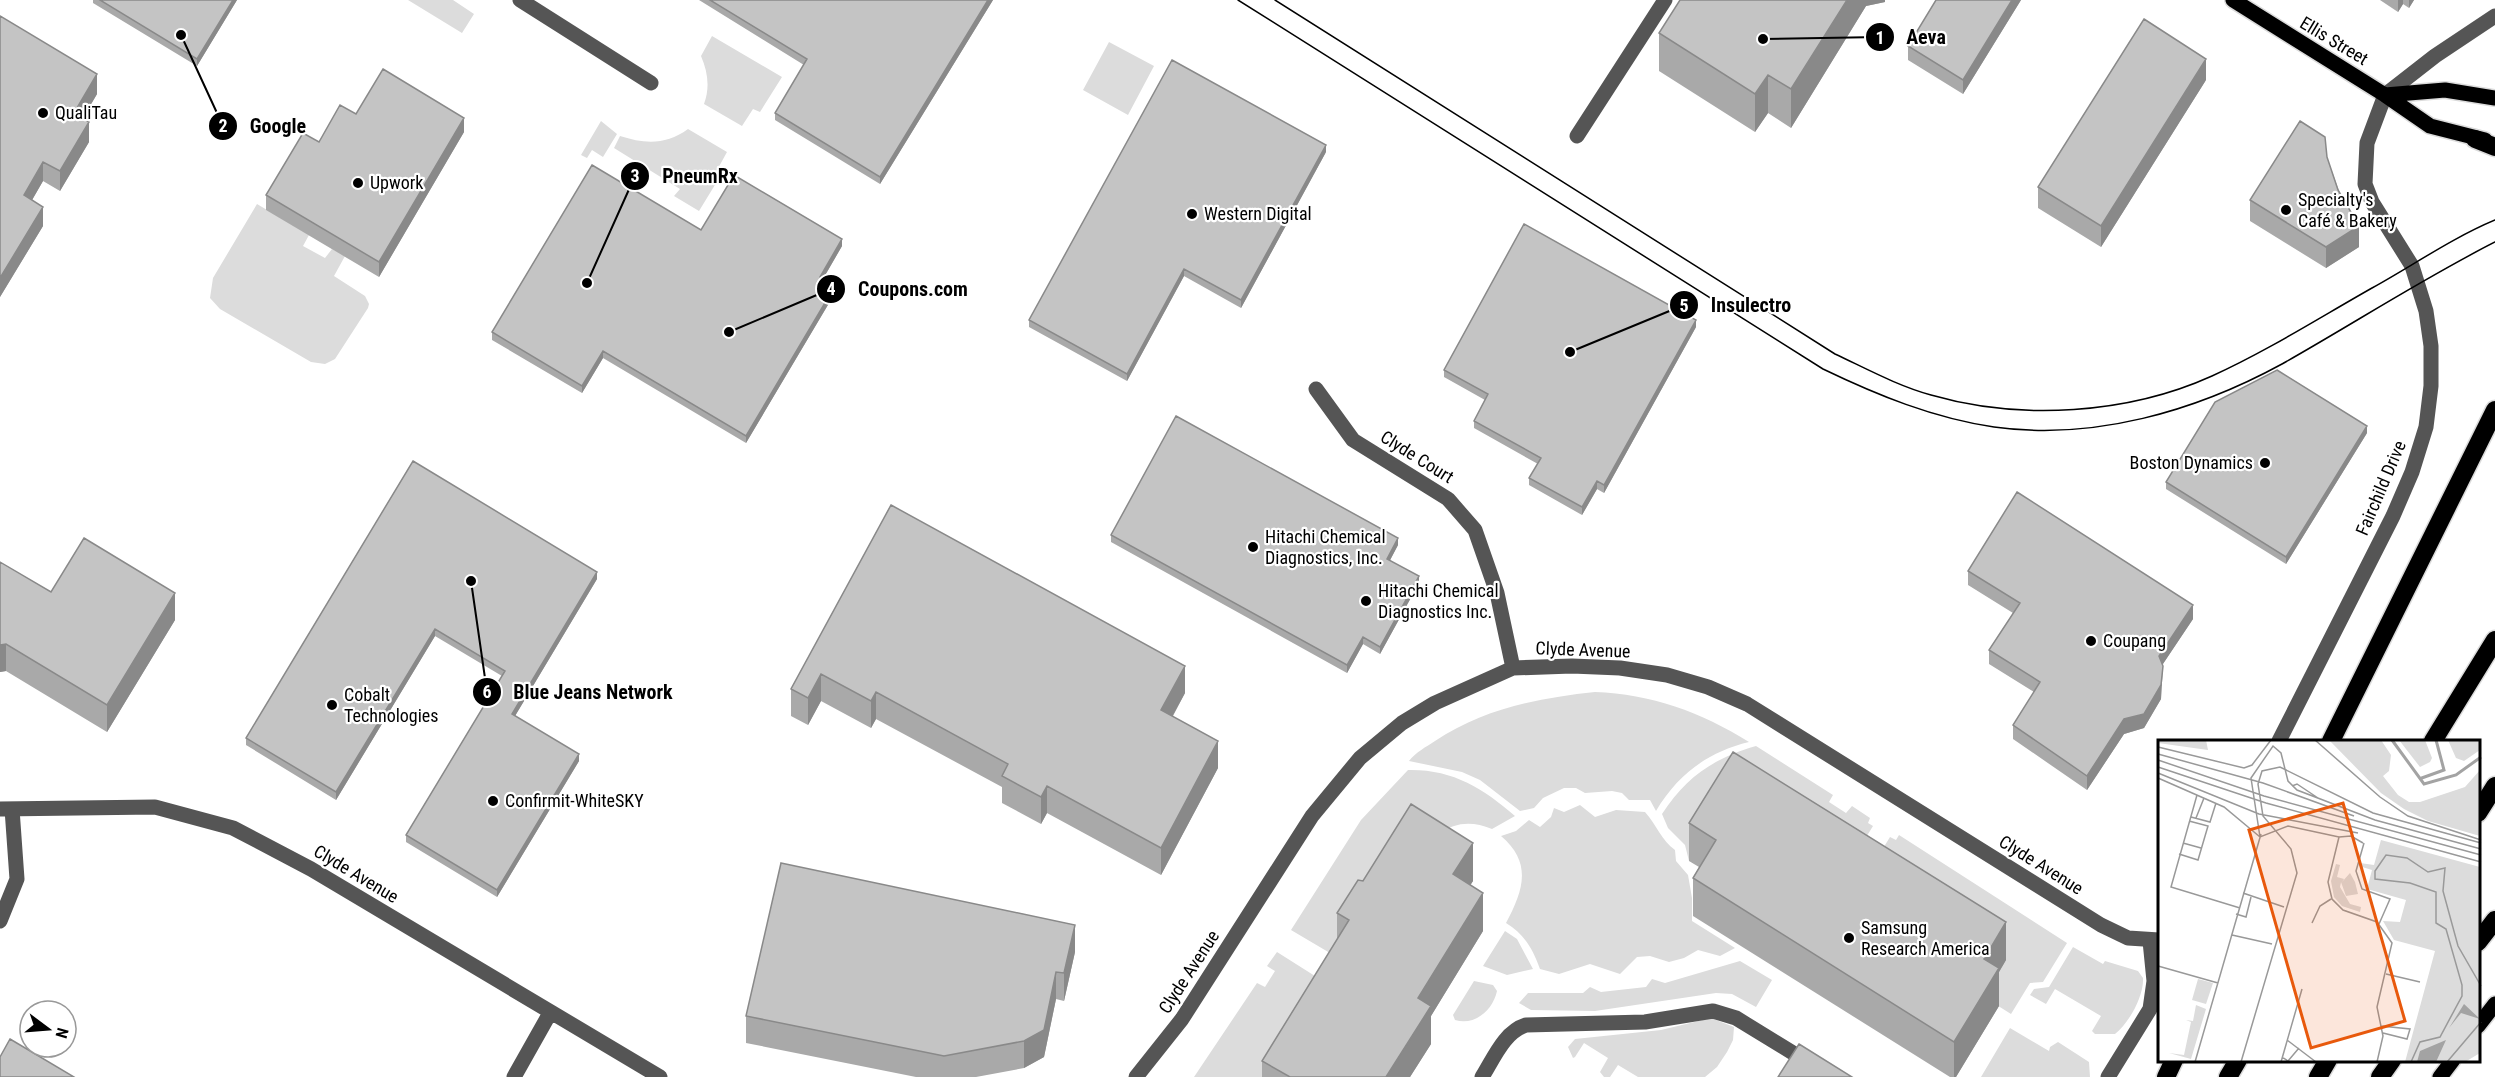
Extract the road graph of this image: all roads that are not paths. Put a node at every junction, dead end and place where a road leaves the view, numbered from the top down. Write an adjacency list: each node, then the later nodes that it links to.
1 (520, 0): 5 (street)
2 (1665, 0): 8 (street)
3 (2233, 0): 6 (main road, Ellis Street)
4 (2495, 16): 6 (street)
5 (651, 83)
6 (2385, 95): 7 (main road); 9 (main road, Ellis Street); 16 (street, Fairchild Drive)
7 (2495, 98)
8 (1578, 136)
9 (2475, 139): 10 (main road, Ellis Street); 11 (highway)
10 (2495, 141)
11 (2495, 147)
12 (1316, 389): 15 (street, Clyde Court)
13 (2495, 410): 17 (highway)
14 (2495, 640): 18 (highway)
15 (1513, 668): 25 (street, Clyde Avenue); 36 (street, Clyde Avenue)
16 (2280, 740)
17 (2331, 740)
18 (2434, 740)
19 (2495, 786): 21 (highway)
20 (6, 809): 23 (street); 27 (street, Clyde Avenue)
21 (2480, 810)
22 (2495, 920): 24 (highway)
23 (0, 921)
24 (2480, 939)
25 (2154, 940): 39 (street)
26 (2495, 1004): 28 (main road)
27 (550, 1013): 34 (street); 35 (street, Clyde Avenue)
28 (2480, 1023)
29 (2173, 1062): 40 (highway)
30 (2237, 1062): 41 (highway)
31 (2327, 1062): 42 (highway)
32 (2391, 1062): 43 (highway)
33 (2451, 1062): 44 (main road)
34 (514, 1077)
35 (660, 1077)
36 (1136, 1077)
37 (1482, 1077): 38 (street)
38 (1832, 1077)
39 (2108, 1077)
40 (2166, 1077)
41 (2228, 1077)
42 (2318, 1077)
43 (2380, 1077)
44 (2440, 1077)

